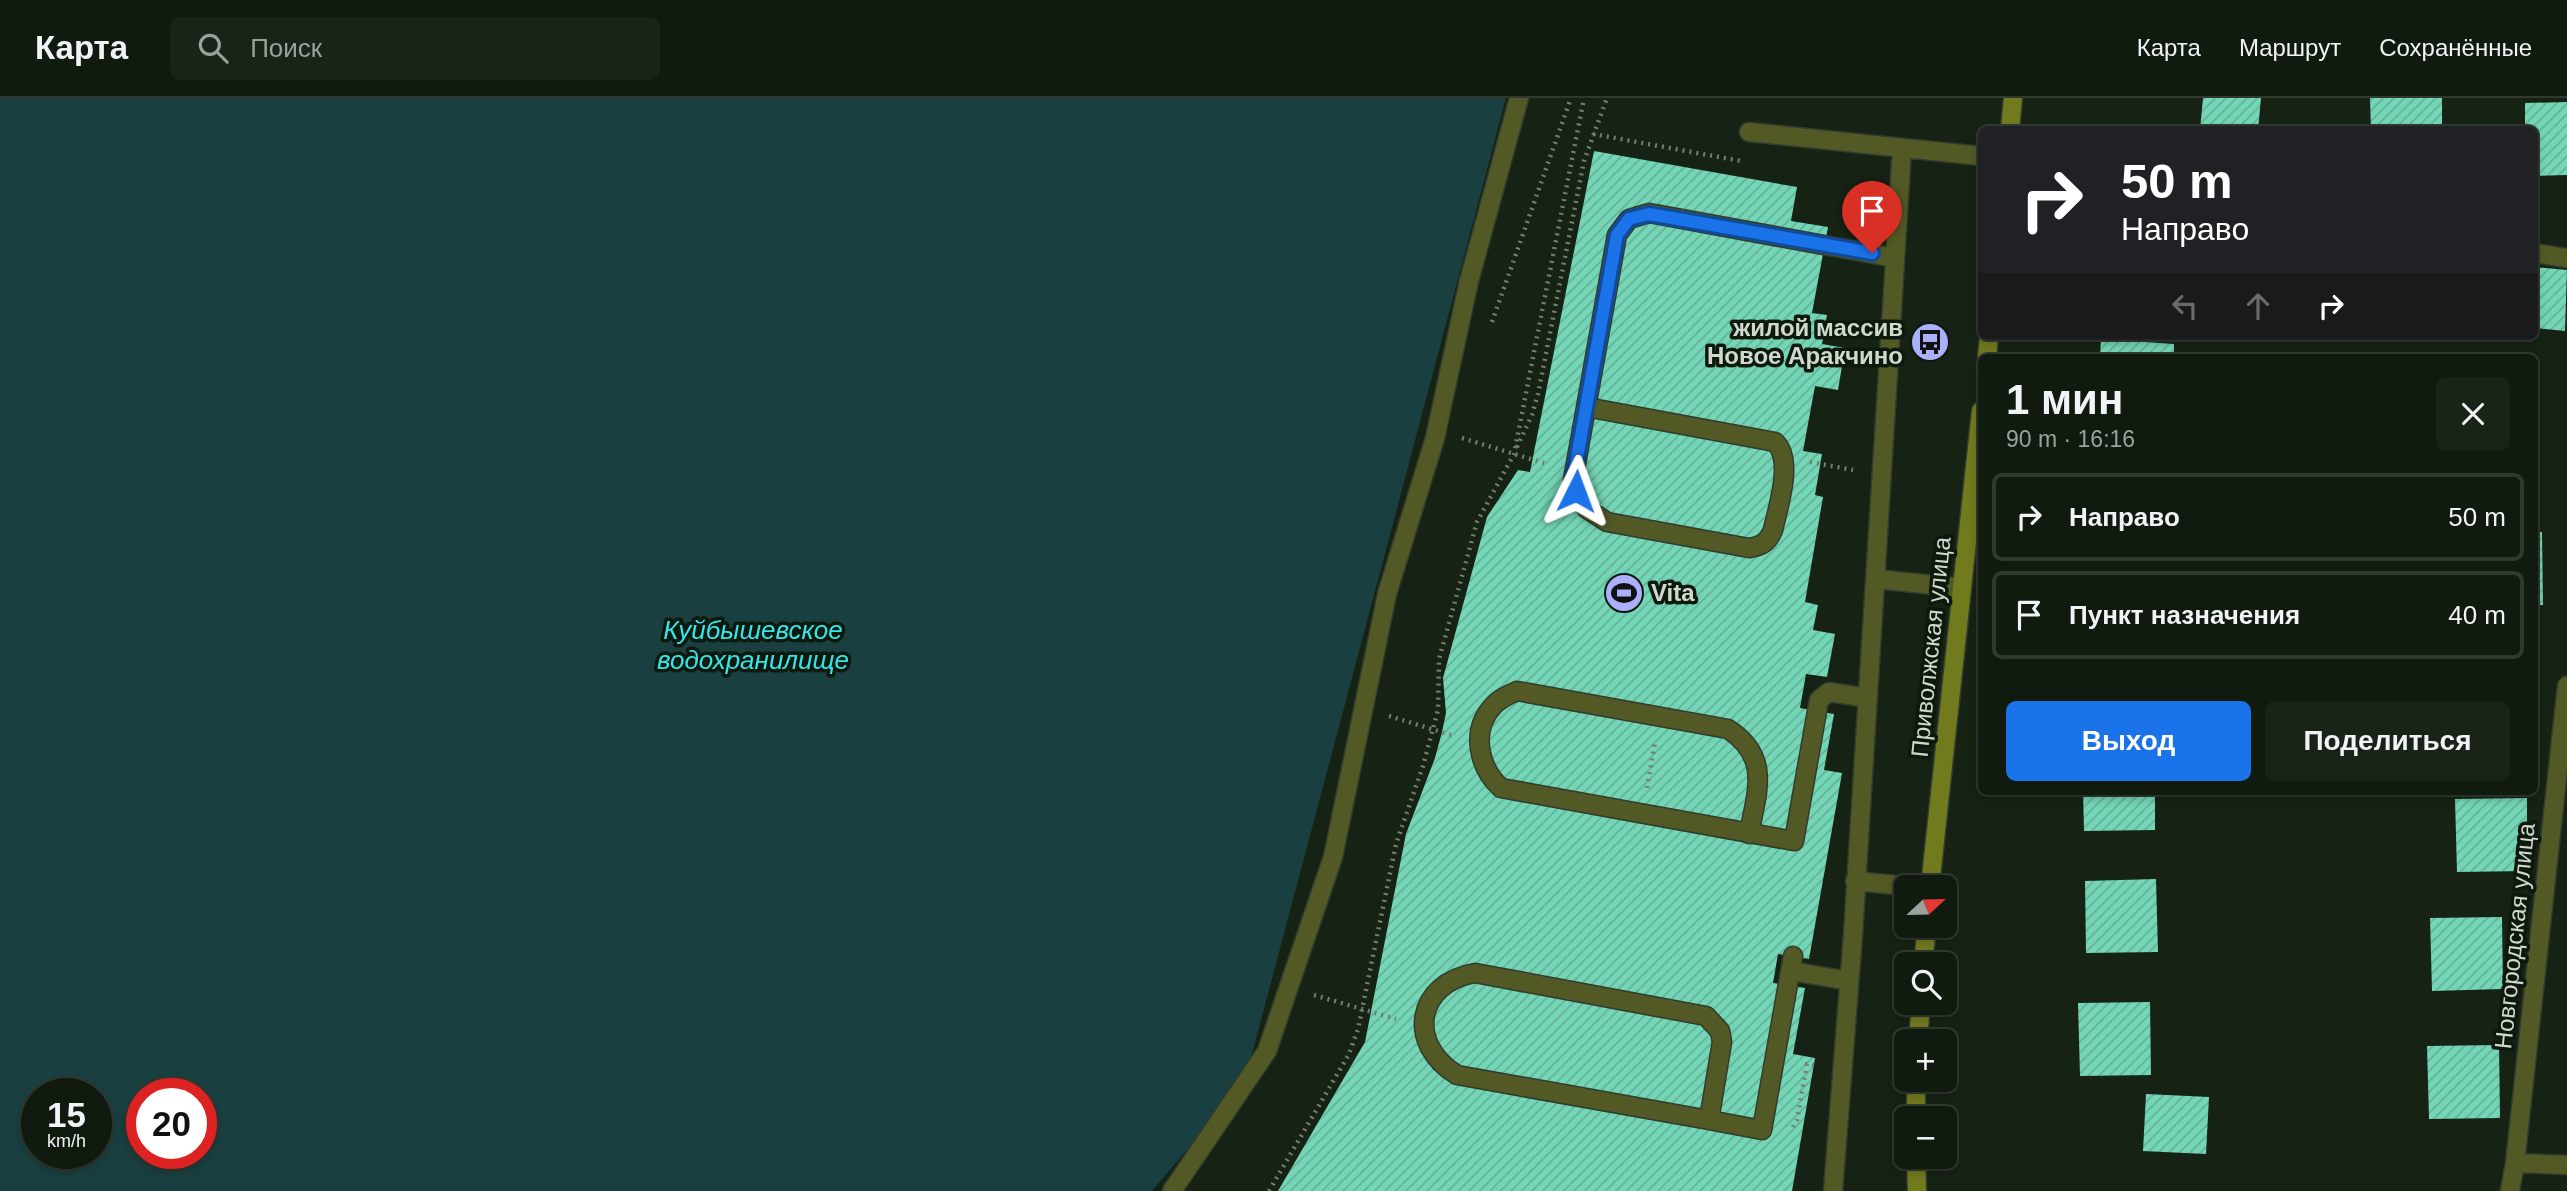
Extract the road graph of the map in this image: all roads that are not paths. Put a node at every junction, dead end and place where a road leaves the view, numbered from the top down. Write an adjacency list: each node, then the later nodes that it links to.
1 (1519, 98): 25 (street)
2 (2013, 98): 3 (main road)
3 (2010, 126)
4 (1756, 133): 5 (street)
5 (1902, 148): 6 (street); 8 (street)
6 (1978, 156)
7 (2538, 254): 9 (street)
8 (1895, 258): 10 (street); 12 (street)
9 (2567, 258)
10 (1587, 407): 10 (street)
11 (1978, 439): 13 (main road, Приволжская улица)
12 (1876, 579): 13 (street); 15 (street)
13 (1962, 588): 17 (main road, Приволжская улица)
14 (2567, 686): 22 (street, Новгородская улица)
15 (1868, 698): 16 (street); 18 (street)
16 (1749, 834): 16 (street)
17 (1931, 875)
18 (1855, 881): 19 (street); 20 (street)
19 (1894, 885)
20 (1849, 981): 21 (street); 26 (street)
21 (1709, 1120): 21 (street)
22 (2515, 1163): 23 (street); 28 (street, Новгородская улица)
23 (2567, 1165)
24 (1916, 1169): 27 (main road)
25 (1172, 1191)
26 (1833, 1191)
27 (1917, 1191)
28 (2510, 1191)

